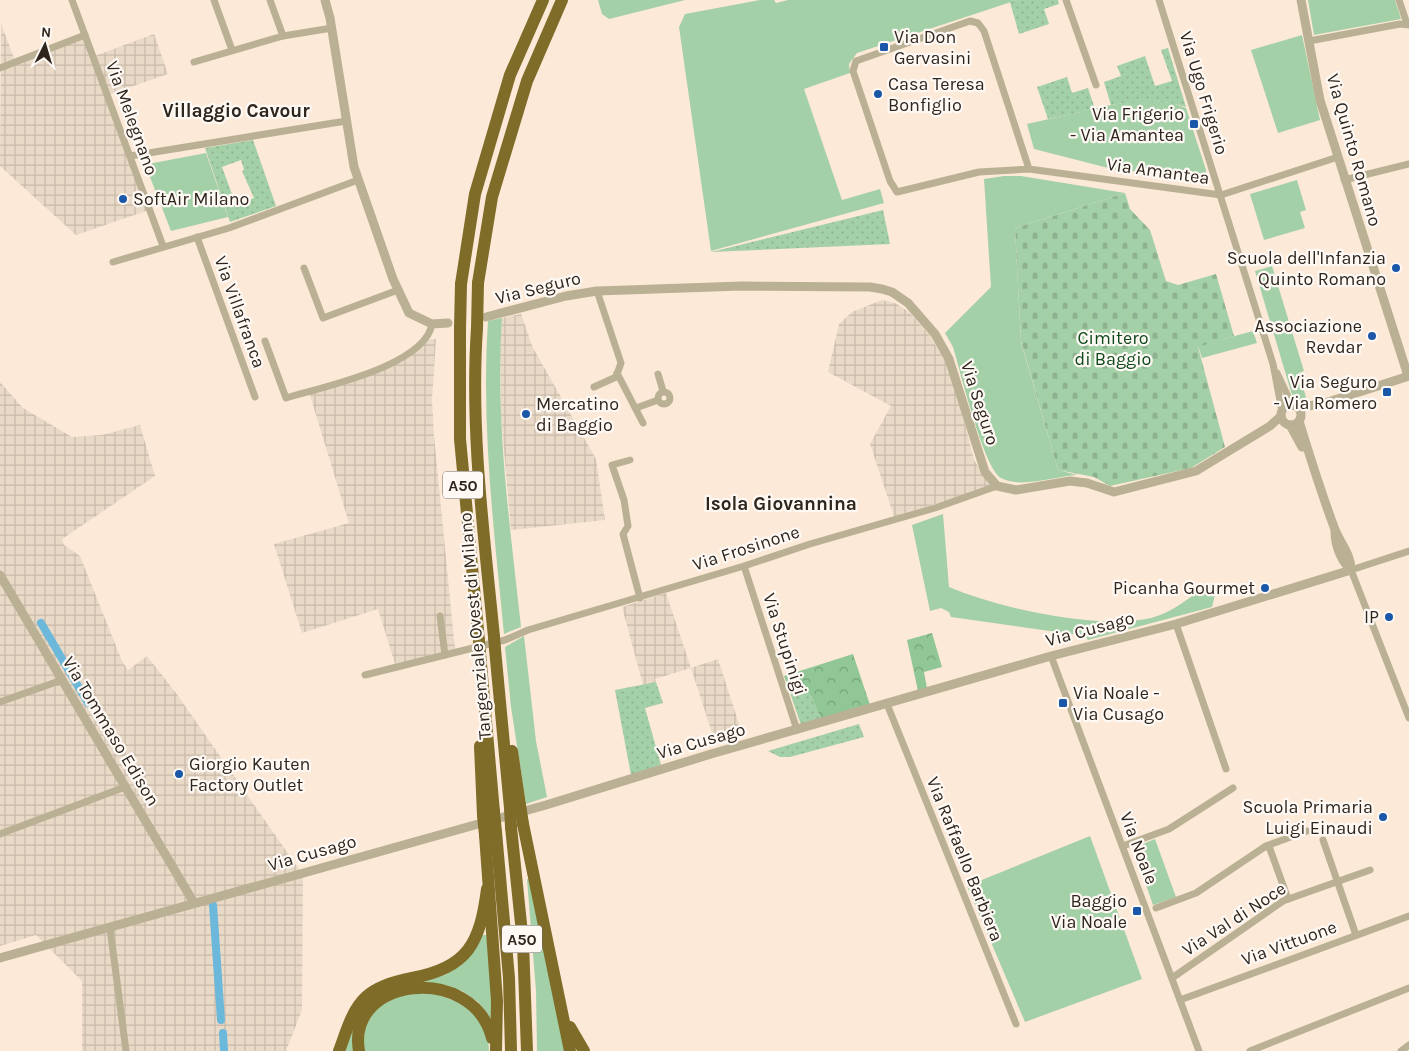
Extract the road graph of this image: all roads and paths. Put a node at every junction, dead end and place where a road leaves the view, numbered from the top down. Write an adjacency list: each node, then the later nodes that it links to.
1 (72, 0): 13 (street, Via Melegnano)
2 (214, 0): 16 (street)
3 (325, 0): 12 (street)
4 (543, 0): 61 (highway, Tangenziale Ovest di Milano / A50, bridge)
5 (562, 0): 60 (highway, Tangenziale Ovest di Milano / A50, bridge)
6 (1066, 0): 19 (street)
7 (1159, 0): 27 (street, Via Ugo Frigerio)
8 (1301, 0): 15 (street, Via Quinto Romano)
9 (1399, 0): 11 (street)
10 (271, 1): 14 (street)
11 (1408, 24): 15 (street)
12 (332, 28): 14 (street); 20 (street)
13 (85, 35): 18 (street); 21 (street, Via Melegnano)
14 (283, 36): 16 (street)
15 (1309, 41): 22 (street, Via Quinto Romano)
16 (236, 49): 17 (street)
17 (194, 62)
18 (0, 68)
19 (1096, 85)
20 (346, 121): 21 (street); 25 (street)
21 (130, 156): 29 (street, Via Melegnano)
22 (1338, 158): 26 (street, Via Quinto Romano); 27 (street, Via Amantea)
23 (1409, 164): 26 (street)
24 (1029, 169): 24 (street, Via Amantea); 27 (street, Via Amantea)
25 (358, 180): 28 (street); 32 (street)
26 (1344, 180): 41 (street, Via Quinto Romano)
27 (1221, 195): 38 (street, Via Ugo Frigerio)
28 (197, 237): 29 (street); 44 (street, Via Villafranca)
29 (163, 246): 30 (street)
30 (113, 262)
31 (304, 268): 32 (street)
32 (398, 290): 36 (street)
33 (597, 291): 34 (street, Via Seguro); 39 (street, Via Seguro); 52 (street, Via Seguro)
34 (486, 317)
35 (448, 323): 36 (street)
36 (432, 324): 37 (street)
37 (265, 341)
38 (1273, 364): 47 (street); 48 (street)
39 (617, 374): 42 (street); 46 (street)
40 (658, 374): 43 (street)
41 (1409, 377): 48 (street)
42 (594, 388)
43 (664, 392): 45 (street); 45 (street)
44 (255, 397)
45 (658, 400): 46 (street)
46 (636, 408): 49 (street)
47 (1281, 413): 48 (street); 48 (street); 50 (street)
48 (1295, 416): 50 (street); 55 (street)
49 (643, 424)
50 (1270, 426): 52 (street)
51 (630, 460): 57 (street)
52 (997, 486): 54 (street, Via Frosinone)
53 (1409, 551): 55 (street, Via Cusago)
54 (744, 566): 57 (street, Via Frosinone); 69 (street, Via Stupinigi)
55 (1351, 570): 59 (street, Via Cusago); 68 (street)
56 (0, 575): 65 (street, Via Tommaso Edison)
57 (640, 598): 60 (street, Via Frosinone)
58 (440, 616): 62 (street)
59 (1176, 624): 63 (street, Via Cusago); 70 (street)
60 (498, 642): 61 (street, Via Frosinone); 73 (highway, Tangenziale Ovest di Milano / A50, bridge)
61 (476, 648): 62 (street); 76 (highway, Tangenziale Ovest di Milano / A50, bridge)
62 (444, 655): 64 (street)
63 (1051, 656): 67 (street, Via Cusago); 78 (street, Via Noale)
64 (365, 675)
65 (62, 680): 66 (street); 71 (street, Via Tommaso Edison)
66 (0, 702)
67 (887, 704): 69 (street, Via Cusago); 94 (street, Via Raffaello Barbiera)
68 (1409, 718)
69 (797, 730): 84 (street, Via Cusago)
70 (1226, 769)
71 (125, 787): 75 (street); 84 (street, Via Tommaso Edison)
72 (1233, 788): 78 (street)
73 (517, 826): 93 (highway); 101 (highway, Tangenziale Ovest di Milano / A50)
74 (1307, 831): 79 (street)
75 (0, 834)
76 (490, 834): 82 (highway); 100 (highway, Tangenziale Ovest di Milano / A50)
77 (1323, 840): 81 (street)
78 (1123, 846): 90 (street, Via Noale)
79 (1266, 846): 83 (street); 85 (street)
80 (1370, 870): 81 (street, Via Val di Noce)
81 (1337, 881): 83 (street, Via Val di Noce); 88 (street)
82 (487, 889): 97 (highway); 99 (highway)
83 (1288, 899): 90 (street, Via Val di Noce)
84 (194, 903): 87 (street, Via Cusago)
85 (1156, 908)
86 (1409, 916): 88 (street, Via Vittuone)
87 (110, 928): 89 (street, Via Cusago); 96 (street)
88 (1356, 935): 92 (street, Via Vittuone)
89 (0, 958)
90 (1172, 978): 92 (street, Via Noale)
91 (1409, 988): 105 (street)
92 (1180, 1000): 104 (street, Via Noale)
93 (563, 1006): 102 (highway); 103 (highway)
94 (1016, 1024)
95 (1409, 1045): 106 (street)
96 (126, 1051)
97 (338, 1051)
98 (359, 1051): 99 (highway)
99 (495, 1051)
100 (511, 1051)
101 (527, 1051)
102 (570, 1051)
103 (584, 1051)
104 (1200, 1051)
105 (1250, 1051)
106 (1401, 1051)

